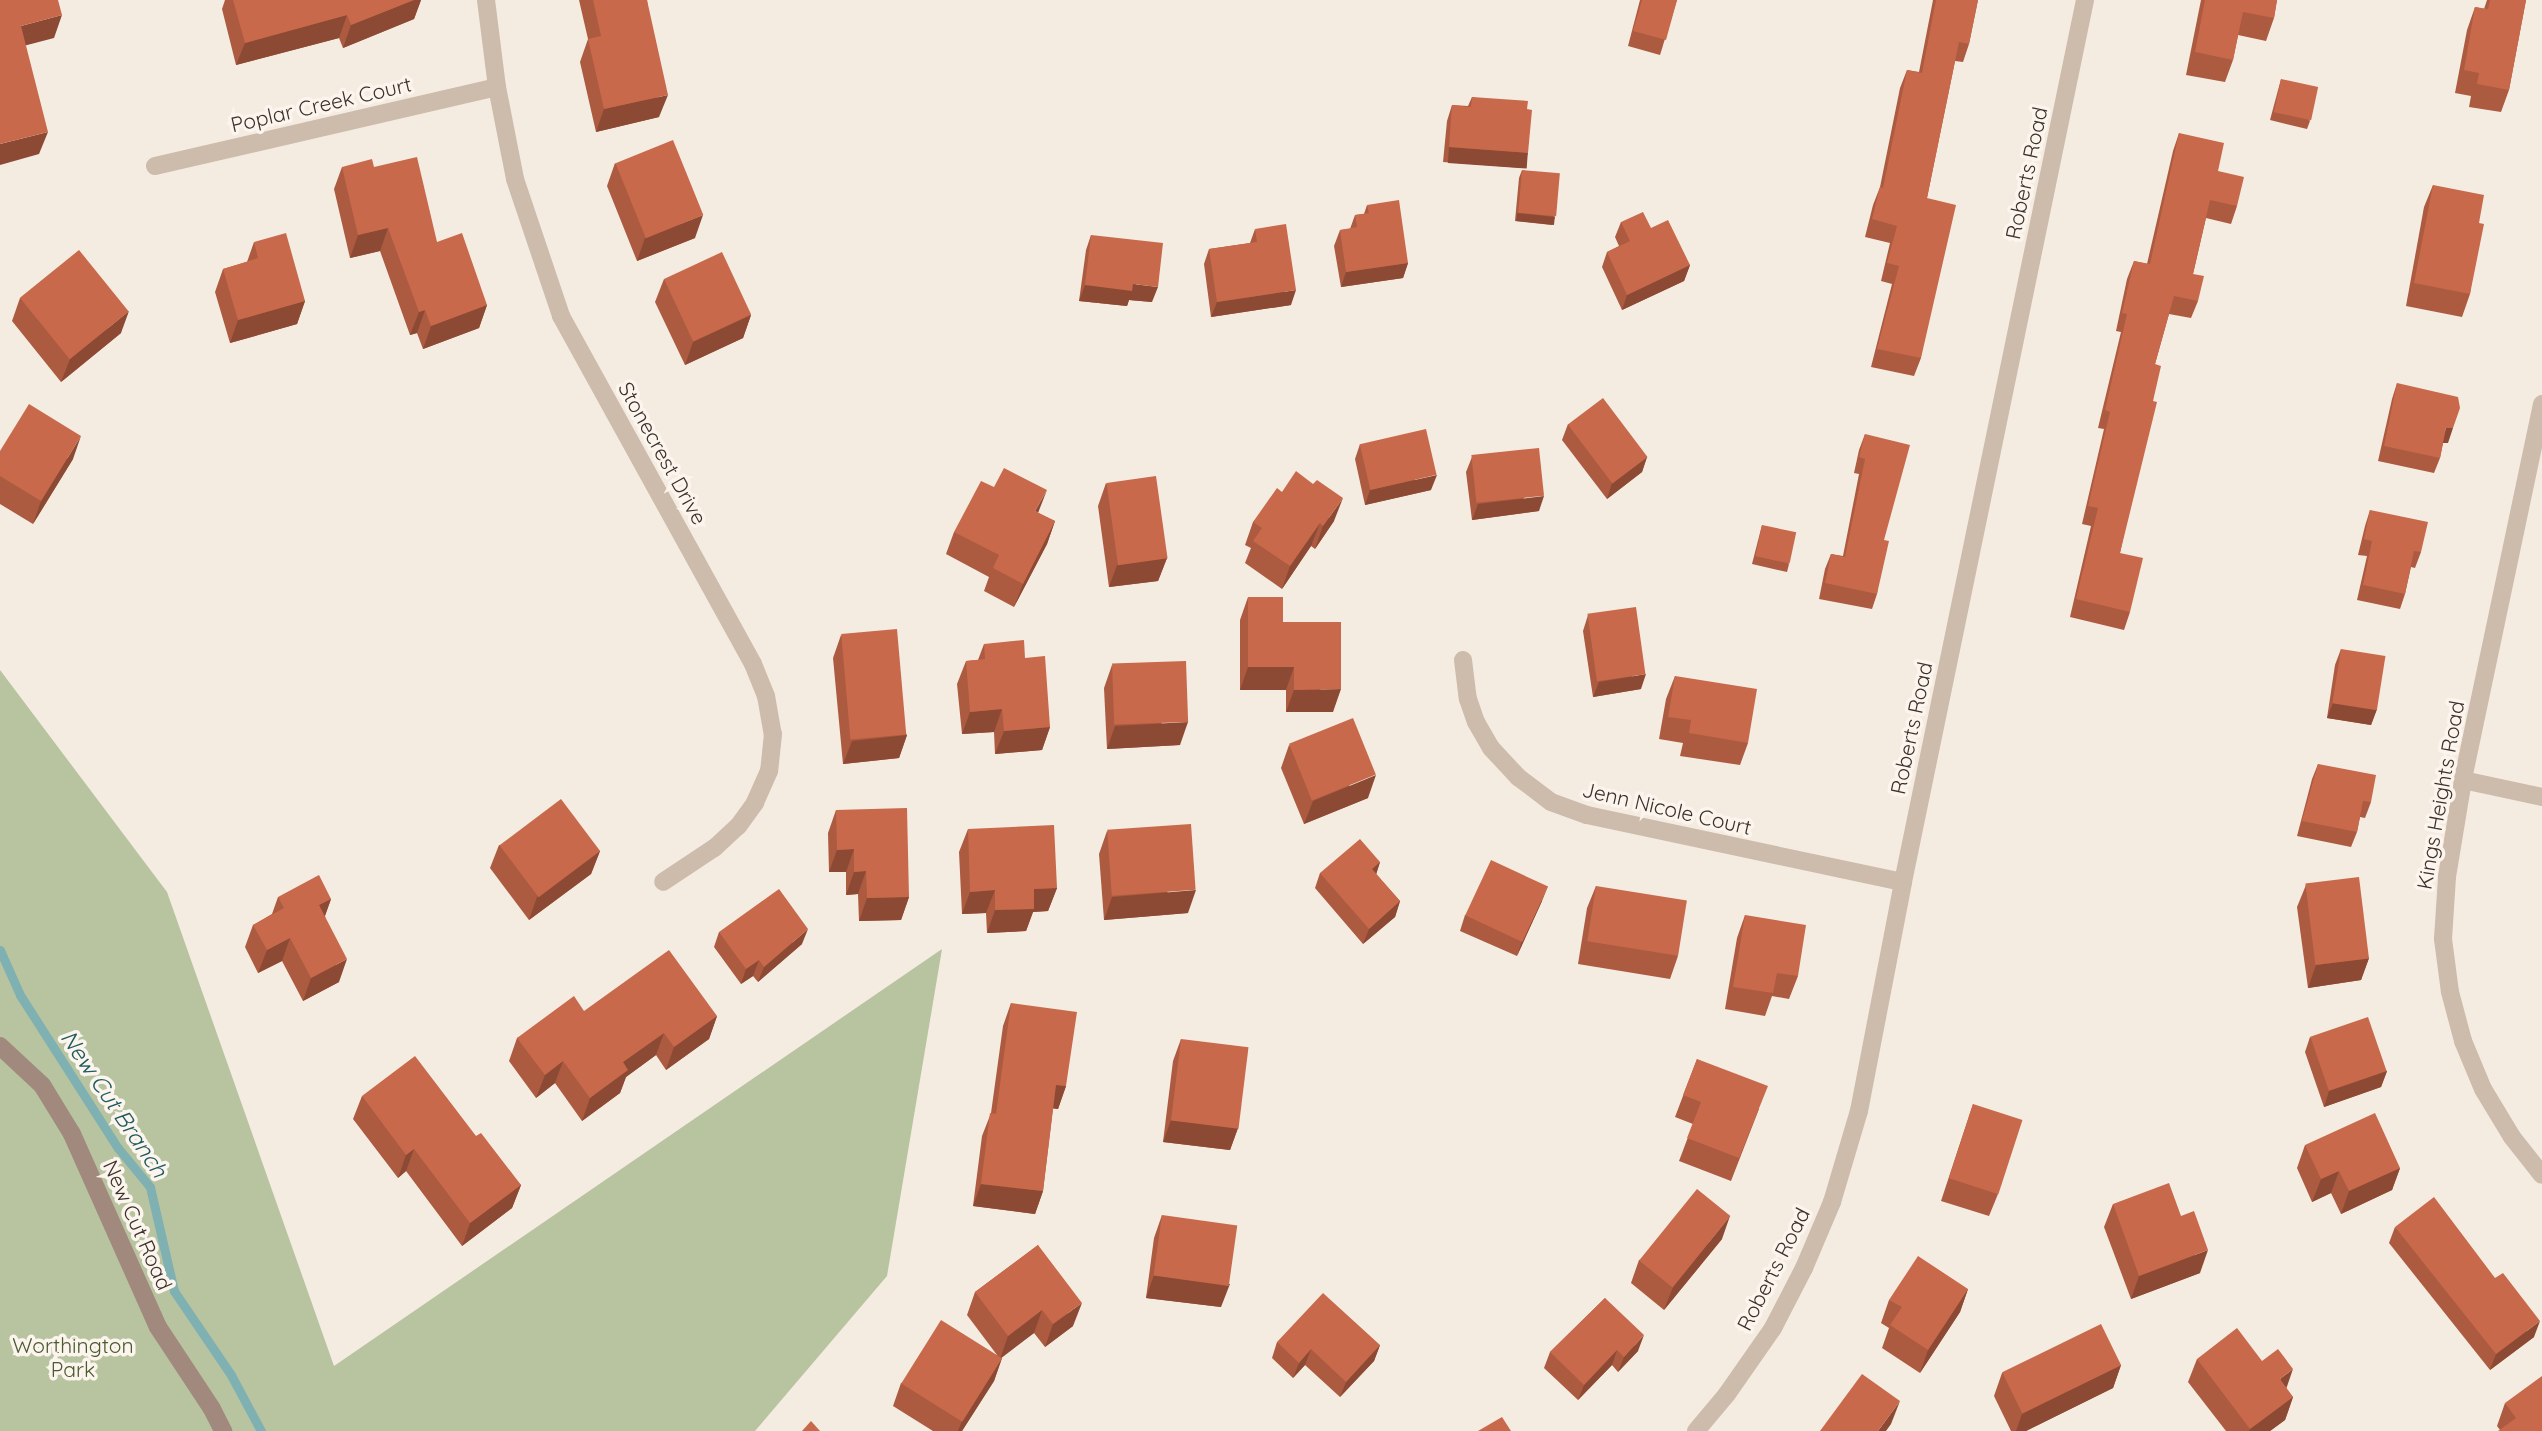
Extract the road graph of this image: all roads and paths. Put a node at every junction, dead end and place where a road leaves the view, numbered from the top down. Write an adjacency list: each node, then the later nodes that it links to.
1 (486, 0): 3 (street, Stonecrest Drive)
2 (2085, 0): 10 (street, Roberts Road)
3 (497, 86): 4 (street, Poplar Creek Court); 9 (street, Stonecrest Drive)
4 (155, 166)
5 (2542, 404): 7 (street, Kings Heights Road)
6 (1463, 660): 10 (street, Jenn Nicole Court)
7 (2463, 780): 8 (street); 12 (street, Kings Heights Road)
8 (2542, 797)
9 (663, 882)
10 (1902, 882): 14 (street, Roberts Road)
11 (0, 1046): 13 (street, New Cut Road)
12 (2542, 1175)
13 (223, 1431)
14 (1696, 1431)

